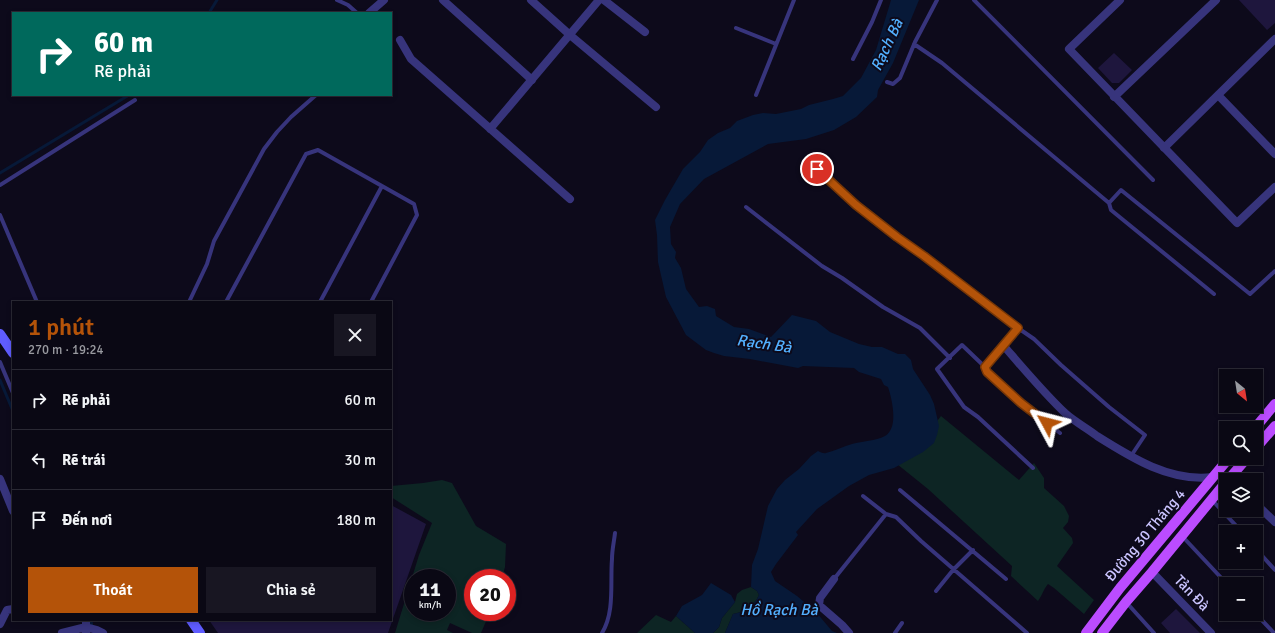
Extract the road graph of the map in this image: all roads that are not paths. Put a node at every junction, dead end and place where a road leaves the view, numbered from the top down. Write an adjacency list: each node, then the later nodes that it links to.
1 (337, 0): 13 (lane)
2 (384, 0): 14 (street)
3 (443, 0): 23 (street)
4 (531, 0): 17 (street)
5 (599, 0): 17 (street)
6 (604, 0): 16 (street)
7 (794, 0): 20 (lane)
8 (881, 0): 22 (lane)
9 (937, 0): 21 (lane)
10 (974, 0): 35 (lane)
11 (1120, 0): 28 (street)
12 (1216, 0): 28 (street)
13 (356, 12)
14 (370, 12)
15 (736, 28): 20 (lane)
16 (645, 32)
17 (570, 35): 23 (street); 30 (street)
18 (400, 40): 31 (street)
19 (1275, 40): 25 (street)
20 (776, 44): 26 (lane)
21 (914, 44): 24 (lane); 40 (lane)
22 (853, 59)
23 (532, 80): 31 (street)
24 (887, 82)
25 (1218, 94): 32 (street); 33 (street)
26 (756, 95)
27 (315, 96): 46 (lane)
28 (1114, 97): 32 (street)
29 (135, 100): 36 (lane)
30 (656, 107)
31 (490, 128): 39 (street)
32 (1164, 148): 38 (street)
33 (1275, 154)
34 (817, 169): 50 (lane)
35 (1153, 180)
36 (0, 185)
37 (382, 186): 47 (lane); 48 (lane); 49 (lane)
38 (1275, 186)
39 (570, 199)
40 (1109, 203): 43 (lane); 44 (lane)
41 (746, 207): 54 (lane)
42 (0, 215): 45 (lane)
43 (1275, 271)
44 (1214, 294)
45 (37, 301)
46 (189, 301)
47 (227, 301)
48 (321, 301)
49 (372, 301)
50 (1018, 328): 52 (lane); 63 (lane)
51 (0, 334): 53 (street)
52 (1003, 345): 56 (lane); 63 (street)
53 (12, 352)
54 (950, 358): 56 (lane); 66 (lane)
55 (0, 362): 57 (lane)
56 (985, 367): 61 (lane)
57 (12, 391)
58 (1275, 404): 59 (main road)
59 (1261, 421)
60 (1275, 426): 62 (main road)
61 (1060, 433)
62 (1263, 440)
63 (1132, 456): 68 (street)
64 (1223, 465): 68 (main road, Đường 30 Tháng 4)
65 (1241, 465): 67 (main road, Đường 30 Tháng 4)
66 (1033, 468)
67 (1234, 473)
68 (1216, 474): 69 (main road); 72 (main road, Đường 30 Tháng 4)
69 (1219, 476)
70 (0, 479): 76 (street)
71 (900, 490): 83 (lane)
72 (1202, 491): 75 (main road); 91 (main road, Đường 30 Tháng 4)
73 (1219, 491): 75 (main road, Đường 30 Tháng 4)
74 (863, 496): 78 (lane)
75 (1211, 500): 80 (lane); 82 (main road, Đường 30 Tháng 4)
76 (12, 509)
77 (1263, 511): 79 (street)
78 (886, 514): 85 (lane); 89 (lane)
79 (1275, 522)
80 (1235, 525)
81 (615, 533): 103 (lane)
82 (1181, 536): 87 (main road, Đường 30 Tháng 4); 88 (lane)
83 (973, 550): 85 (lane); 90 (lane)
84 (1263, 557): 86 (lane)
85 (953, 570): 93 (lane); 106 (lane)
86 (1275, 570)
87 (1152, 572): 92 (main road, Đường 30 Tháng 4); 110 (street, Tản Đà)
88 (1220, 577)
89 (834, 579): 104 (street)
90 (1006, 579)
91 (1128, 580): 92 (main road); 107 (main road, Đường 30 Tháng 4)
92 (1138, 588): 94 (main road, Đường 30 Tháng 4)
93 (936, 590)
94 (1126, 602): 108 (main road, Đường 30 Tháng 4); 109 (lane)
95 (12, 609): 98 (street)
96 (192, 621): 102 (street)
97 (1263, 621): 111 (lane)
98 (0, 624)
99 (902, 624): 105 (lane)
100 (92, 629): 101 (street)
101 (62, 633)
102 (200, 633)
103 (602, 633)
104 (849, 633)
105 (895, 633)
106 (1027, 633)
107 (1086, 633)
108 (1102, 633)
109 (1154, 633)
110 (1211, 633)
111 (1274, 633)

